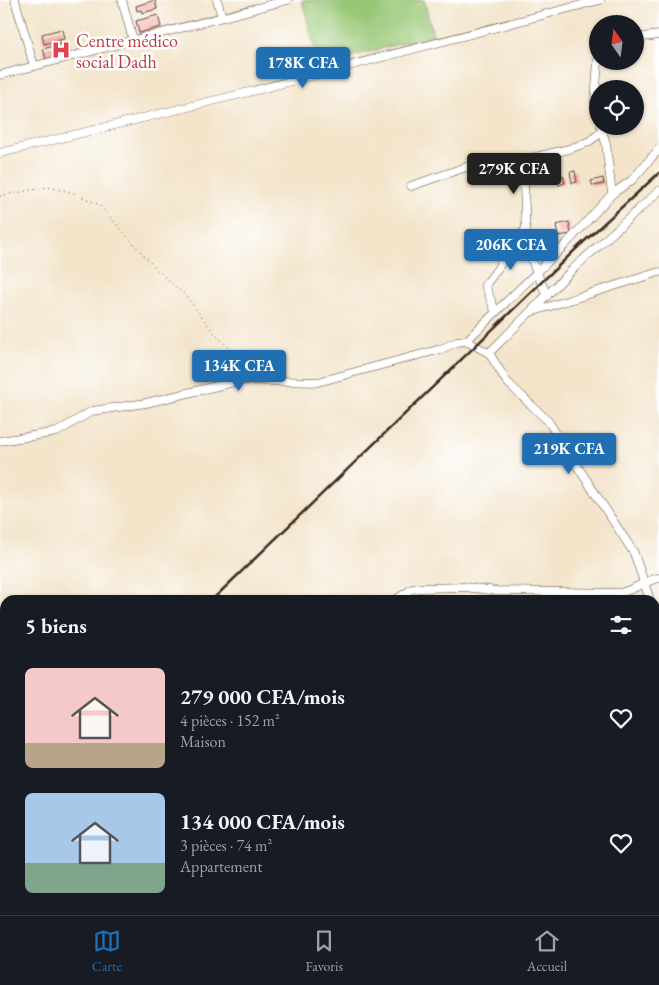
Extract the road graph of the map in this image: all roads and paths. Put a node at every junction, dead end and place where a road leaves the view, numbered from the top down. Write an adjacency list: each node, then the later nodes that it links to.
1 (15, 0): 10 (street)
2 (122, 0): 9 (street)
3 (217, 0): 6 (street)
4 (288, 0): 6 (street)
5 (600, 0): 15 (street)
6 (222, 17): 9 (street)
7 (659, 34): 8 (street)
8 (644, 36)
9 (133, 40): 10 (street)
10 (34, 66): 11 (street)
11 (0, 75)
12 (596, 135): 16 (street)
13 (603, 135): 19 (street)
14 (659, 149): 19 (street)
15 (0, 153)
16 (522, 160): 17 (street); 21 (street)
17 (411, 186)
18 (659, 191): 24 (street)
19 (612, 194): 22 (street)
20 (0, 196): 29 (path)
21 (526, 229): 22 (street); 25 (street)
22 (535, 272): 24 (street); 25 (street)
23 (659, 272): 26 (street)
24 (546, 296): 26 (street)
25 (495, 311): 27 (street)
26 (530, 312): 28 (street)
27 (466, 341): 28 (street); 29 (street)
28 (489, 354): 32 (street)
29 (263, 380): 30 (street)
30 (0, 441)
31 (659, 578): 32 (street)
32 (643, 581): 33 (street); 34 (street)
33 (404, 595)
34 (648, 595)

